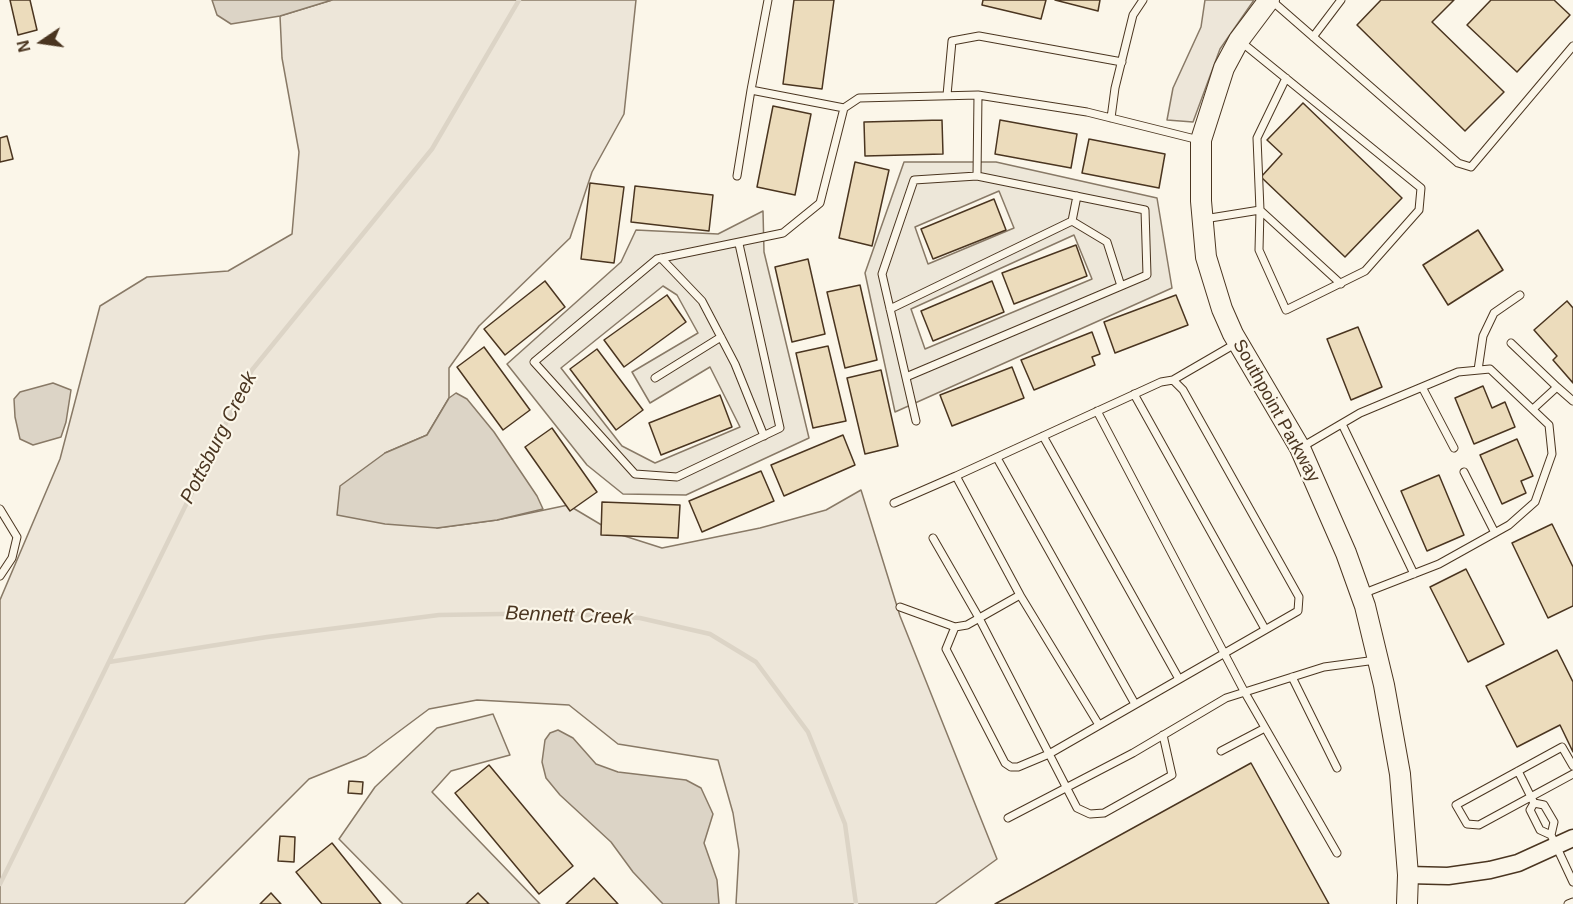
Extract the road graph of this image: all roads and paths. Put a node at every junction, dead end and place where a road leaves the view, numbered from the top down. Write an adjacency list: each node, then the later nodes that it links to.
1 (768, 0): 10 (lane)
2 (1143, 0): 8 (lane)
3 (1270, 0): 5 (lane); 6 (main road, Southpoint Parkway)
4 (1341, 0): 5 (lane)
5 (1313, 37): 7 (lane)
6 (1239, 40): 9 (lane); 15 (main road, Southpoint Parkway)
7 (1573, 45)
8 (1122, 63): 11 (lane); 14 (lane)
9 (1286, 78): 19 (lane); 24 (lane)
10 (751, 90): 13 (lane); 16 (lane)
11 (947, 95): 12 (lane); 13 (lane)
12 (978, 95): 14 (lane); 17 (lane)
13 (844, 108): 22 (lane)
14 (1111, 118): 15 (lane)
15 (1202, 140): 20 (main road, Southpoint Parkway)
16 (737, 176)
17 (976, 176): 18 (lane); 27 (lane)
18 (1077, 196): 21 (lane); 25 (lane)
19 (1260, 210): 20 (lane); 24 (lane); 24 (lane)
20 (1201, 219): 29 (main road, Southpoint Parkway)
21 (1072, 220): 25 (lane); 27 (lane)
22 (739, 244): 23 (lane); 43 (lane)
23 (661, 258): 28 (lane); 43 (lane)
24 (1341, 284)
25 (1121, 286): 32 (lane)
26 (1520, 295): 31 (lane)
27 (890, 309): 32 (lane)
28 (721, 337): 33 (lane); 43 (lane)
29 (1238, 342): 34 (lane); 45 (main road, Southpoint Parkway)
30 (1511, 343): 36 (lane)
31 (1478, 370): 35 (lane); 39 (lane)
32 (906, 377): 41 (lane)
33 (655, 378)
34 (1173, 380): 37 (lane); 61 (lane)
35 (1422, 387): 42 (lane); 46 (lane)
36 (1557, 387): 38 (lane); 39 (lane)
37 (1134, 394): 40 (lane); 61 (lane)
38 (1573, 401)
39 (1533, 409): 52 (lane)
40 (1097, 411): 44 (lane); 62 (lane)
41 (916, 421)
42 (1342, 424): 45 (lane); 54 (lane)
43 (764, 436)
44 (1043, 436): 47 (lane); 65 (lane)
45 (1300, 448): 57 (main road, Southpoint Parkway)
46 (1454, 448)
47 (997, 458): 49 (lane); 67 (lane)
48 (1464, 472): 52 (lane)
49 (956, 476): 50 (lane); 56 (lane)
50 (894, 503)
51 (0, 509): 55 (lane)
52 (1495, 533): 54 (lane)
53 (933, 538): 59 (lane)
54 (1414, 574): 57 (lane)
55 (0, 576)
56 (1020, 595): 59 (lane); 68 (lane)
57 (1361, 595): 63 (main road, Southpoint Parkway)
58 (900, 607): 60 (lane)
59 (979, 618): 60 (lane); 72 (lane)
60 (955, 627): 72 (lane)
61 (1265, 629): 62 (lane)
62 (1224, 653): 65 (lane); 66 (lane)
63 (1378, 659): 64 (lane); 83 (main road, Southpoint Parkway)
64 (1292, 677): 66 (lane); 74 (lane)
65 (1179, 679): 67 (lane)
66 (1244, 691): 69 (lane); 70 (lane)
67 (1135, 704): 68 (lane)
68 (1099, 725): 72 (lane)
69 (1265, 728): 71 (lane); 82 (lane)
70 (1163, 735): 77 (lane); 77 (lane)
71 (1221, 751)
72 (1049, 754): 77 (lane)
73 (1573, 766): 75 (lane)
74 (1337, 768)
75 (1518, 771): 78 (lane); 78 (lane)
76 (1573, 774): 78 (lane)
77 (1066, 788): 79 (lane)
78 (1532, 799): 81 (lane); 81 (lane)
79 (1008, 818)
80 (1573, 838): 81 (street)
81 (1554, 841): 83 (street); 84 (lane)
82 (1337, 854)
83 (1408, 875): 86 (main road, Southpoint Parkway)
84 (1573, 882)
85 (1573, 902): 87 (lane)
86 (1407, 904)
87 (1568, 904)

